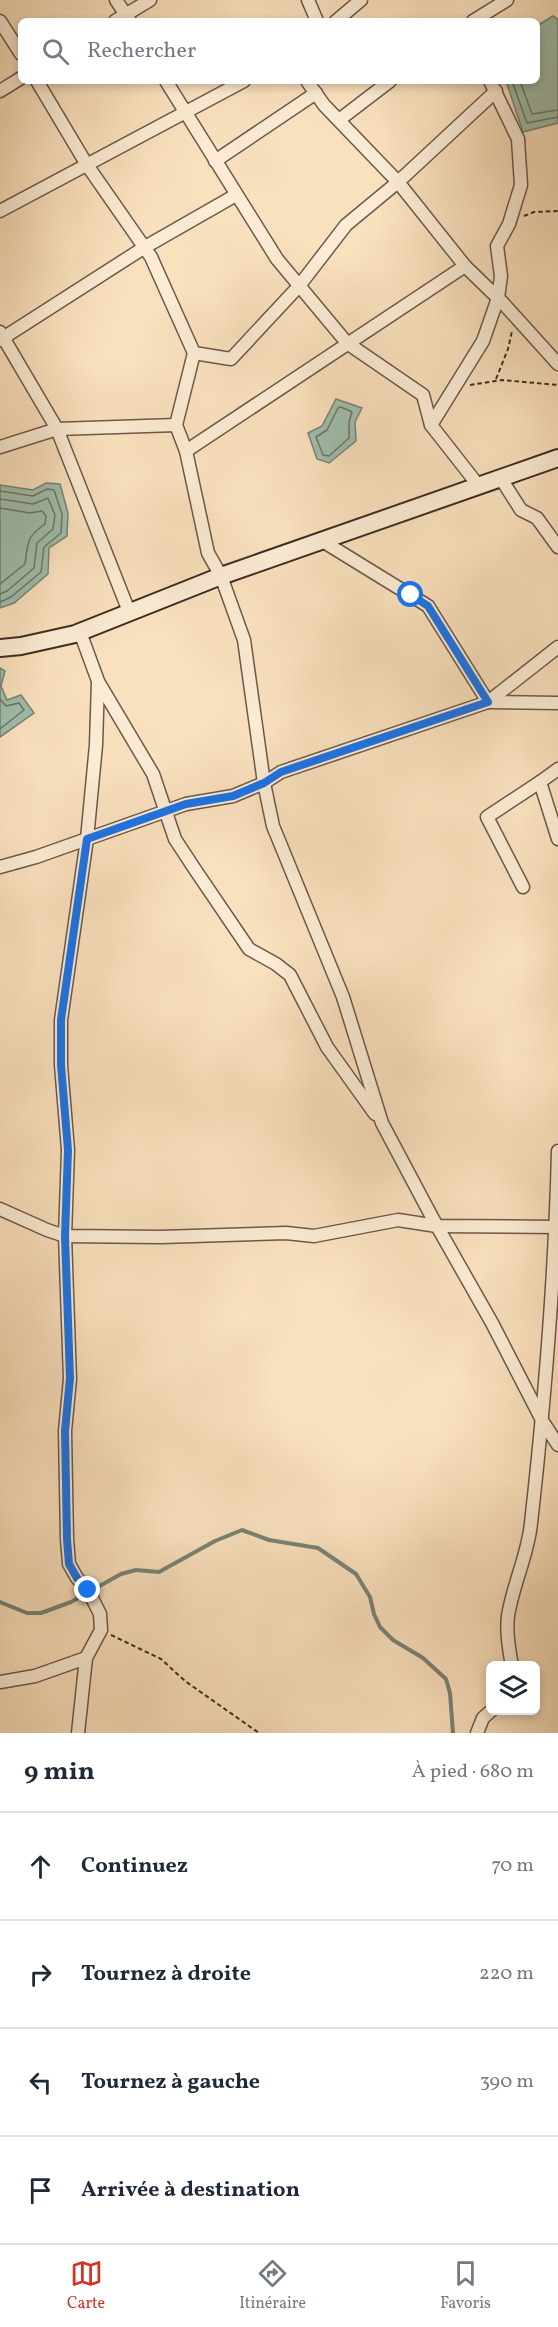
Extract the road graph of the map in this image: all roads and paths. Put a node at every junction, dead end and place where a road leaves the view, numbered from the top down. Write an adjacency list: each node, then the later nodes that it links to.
1 (116, 0): 6 (street)
2 (150, 0): 7 (street)
3 (308, 0): 8 (street)
4 (361, 0): 9 (street)
5 (507, 0): 10 (street)
6 (124, 18)
7 (125, 18)
8 (316, 18)
9 (340, 18)
10 (478, 18)
11 (0, 21): 12 (street)
12 (18, 49)
13 (18, 80): 20 (street)
14 (39, 84): 25 (street)
15 (168, 84): 22 (street)
16 (239, 84): 22 (street)
17 (309, 84): 21 (street)
18 (386, 84): 23 (street)
19 (494, 86): 26 (street); 30 (street)
20 (0, 91)
21 (316, 93): 23 (street); 24 (street)
22 (185, 114): 24 (street); 25 (street)
23 (339, 120): 26 (street)
24 (215, 161): 27 (street)
25 (87, 165): 28 (street); 31 (street)
26 (398, 182): 32 (street); 33 (street)
27 (236, 195): 31 (street); 33 (street)
28 (0, 211)
29 (558, 211): 30 (path)
30 (510, 221): 34 (street)
31 (145, 247): 36 (street); 38 (street)
32 (465, 267): 34 (street); 37 (street)
33 (299, 286): 37 (street); 38 (street)
34 (498, 297): 35 (street); 42 (street)
35 (515, 316): 39 (street); 40 (path)
36 (1, 336): 45 (street)
37 (347, 343): 43 (street); 47 (street)
38 (194, 353): 44 (street)
39 (558, 364)
40 (496, 381): 41 (path); 42 (path)
41 (558, 385)
42 (454, 388): 43 (street)
43 (431, 424): 50 (street)
44 (176, 425): 45 (street); 47 (street)
45 (57, 429): 46 (street); 54 (street)
46 (0, 447)
47 (186, 451): 53 (street)
48 (558, 458): 49 (street)
49 (500, 477): 50 (street); 52 (street)
50 (478, 485): 51 (street)
51 (324, 542): 53 (street); 59 (street)
52 (558, 547)
53 (221, 576): 54 (street); 63 (street)
54 (130, 614): 55 (street)
55 (80, 632): 57 (street); 58 (street)
56 (558, 647): 59 (street)
57 (0, 648)
58 (98, 681): 64 (street); 65 (street)
59 (488, 702): 60 (street); 63 (street)
60 (558, 703)
61 (558, 769): 62 (street)
62 (540, 782): 66 (street); 68 (street)
63 (264, 783): 64 (street); 69 (street)
64 (164, 812): 65 (street); 69 (street)
65 (87, 839): 67 (street); 74 (street)
66 (558, 839)
67 (0, 867)
68 (523, 887)
69 (382, 1123): 72 (street)
70 (558, 1151): 73 (street)
71 (0, 1209): 74 (street)
72 (436, 1226): 73 (street); 74 (street); 75 (street)
73 (557, 1226): 75 (street)
74 (65, 1236): 77 (street)
75 (543, 1422): 76 (street); 79 (street)
76 (558, 1445)
77 (101, 1630): 78 (street); 83 (path)
78 (86, 1658): 80 (street); 82 (street)
79 (511, 1661)
80 (0, 1682)
81 (486, 1715): 84 (street)
82 (78, 1733)
83 (259, 1733)
84 (477, 1733)

